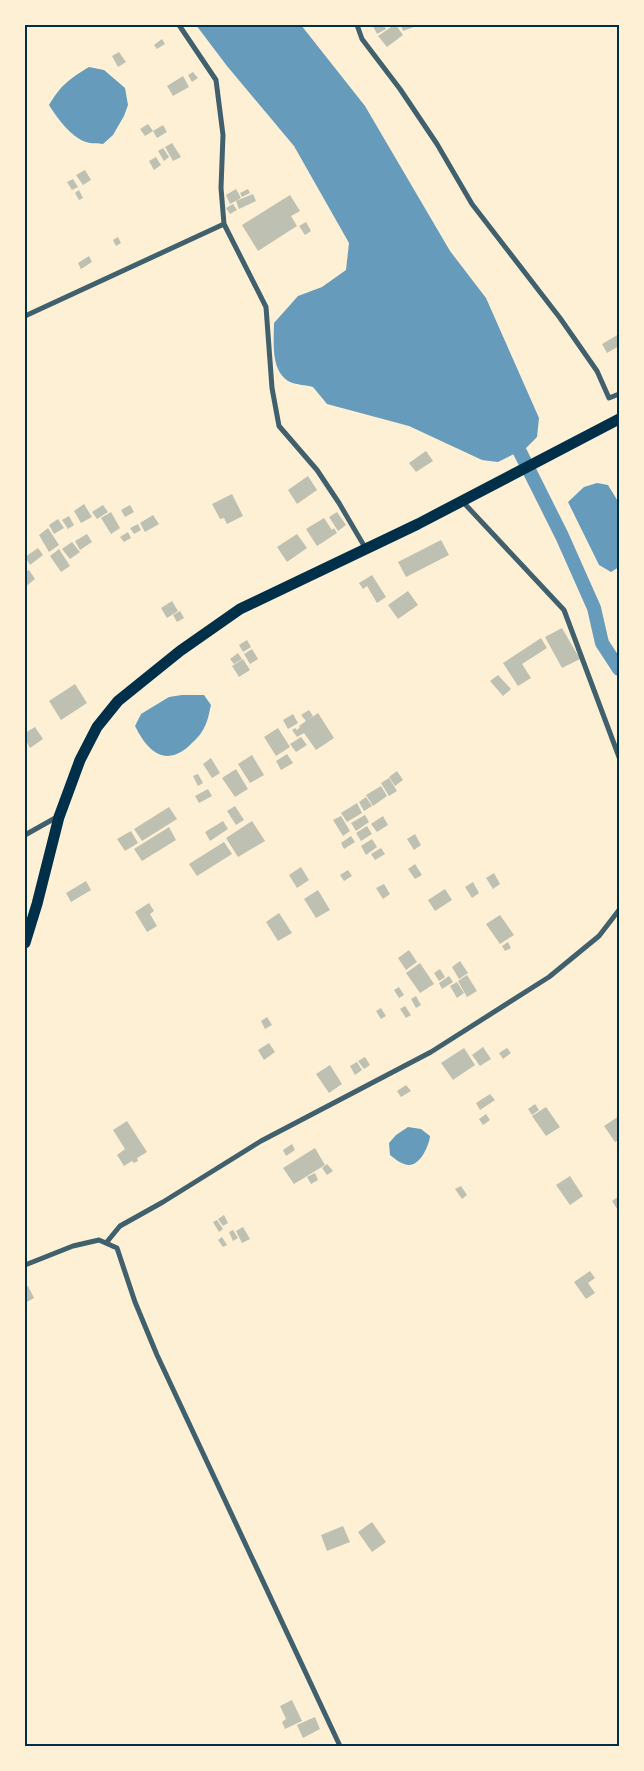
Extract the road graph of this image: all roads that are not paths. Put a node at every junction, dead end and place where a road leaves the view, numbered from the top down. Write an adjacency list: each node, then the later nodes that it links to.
1 (179, 25): 3 (street)
2 (357, 25): 5 (street)
3 (224, 224): 4 (street); 8 (street)
4 (25, 316)
5 (619, 394)
6 (619, 419): 7 (highway)
7 (462, 501): 8 (highway); 9 (street)
8 (366, 549): 10 (highway)
9 (619, 756)
10 (59, 816): 11 (street); 13 (highway)
11 (25, 835)
12 (619, 910): 14 (street)
13 (25, 943)
14 (106, 1243): 15 (street); 16 (street)
15 (25, 1265)
16 (340, 1746)

